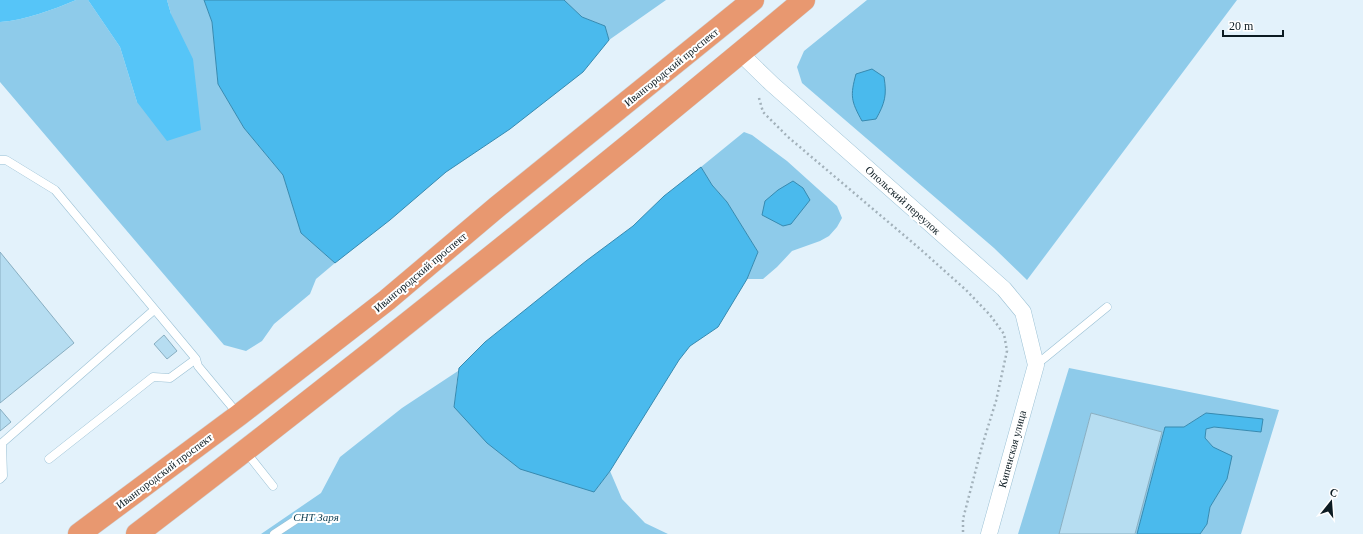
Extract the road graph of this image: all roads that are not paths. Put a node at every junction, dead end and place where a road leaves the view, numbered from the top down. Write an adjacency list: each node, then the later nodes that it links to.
1 (753, 0): 9 (highway, Ивангородский проспект)
2 (804, 0): 3 (highway)
3 (740, 54): 8 (street, Опольский переулок); 10 (highway)
4 (0, 160): 6 (lane)
5 (1107, 307): 8 (lane)
6 (154, 310): 7 (lane); 12 (lane)
7 (196, 359): 9 (lane); 11 (lane)
8 (1036, 365): 18 (street, Кипенская улица)
9 (238, 415): 15 (highway, Ивангородский проспект)
10 (246, 451): 13 (lane); 16 (highway)
11 (49, 459)
12 (0, 479)
13 (273, 486)
14 (297, 518): 17 (lane)
15 (79, 534)
16 (137, 534)
17 (274, 534)
18 (989, 534)

